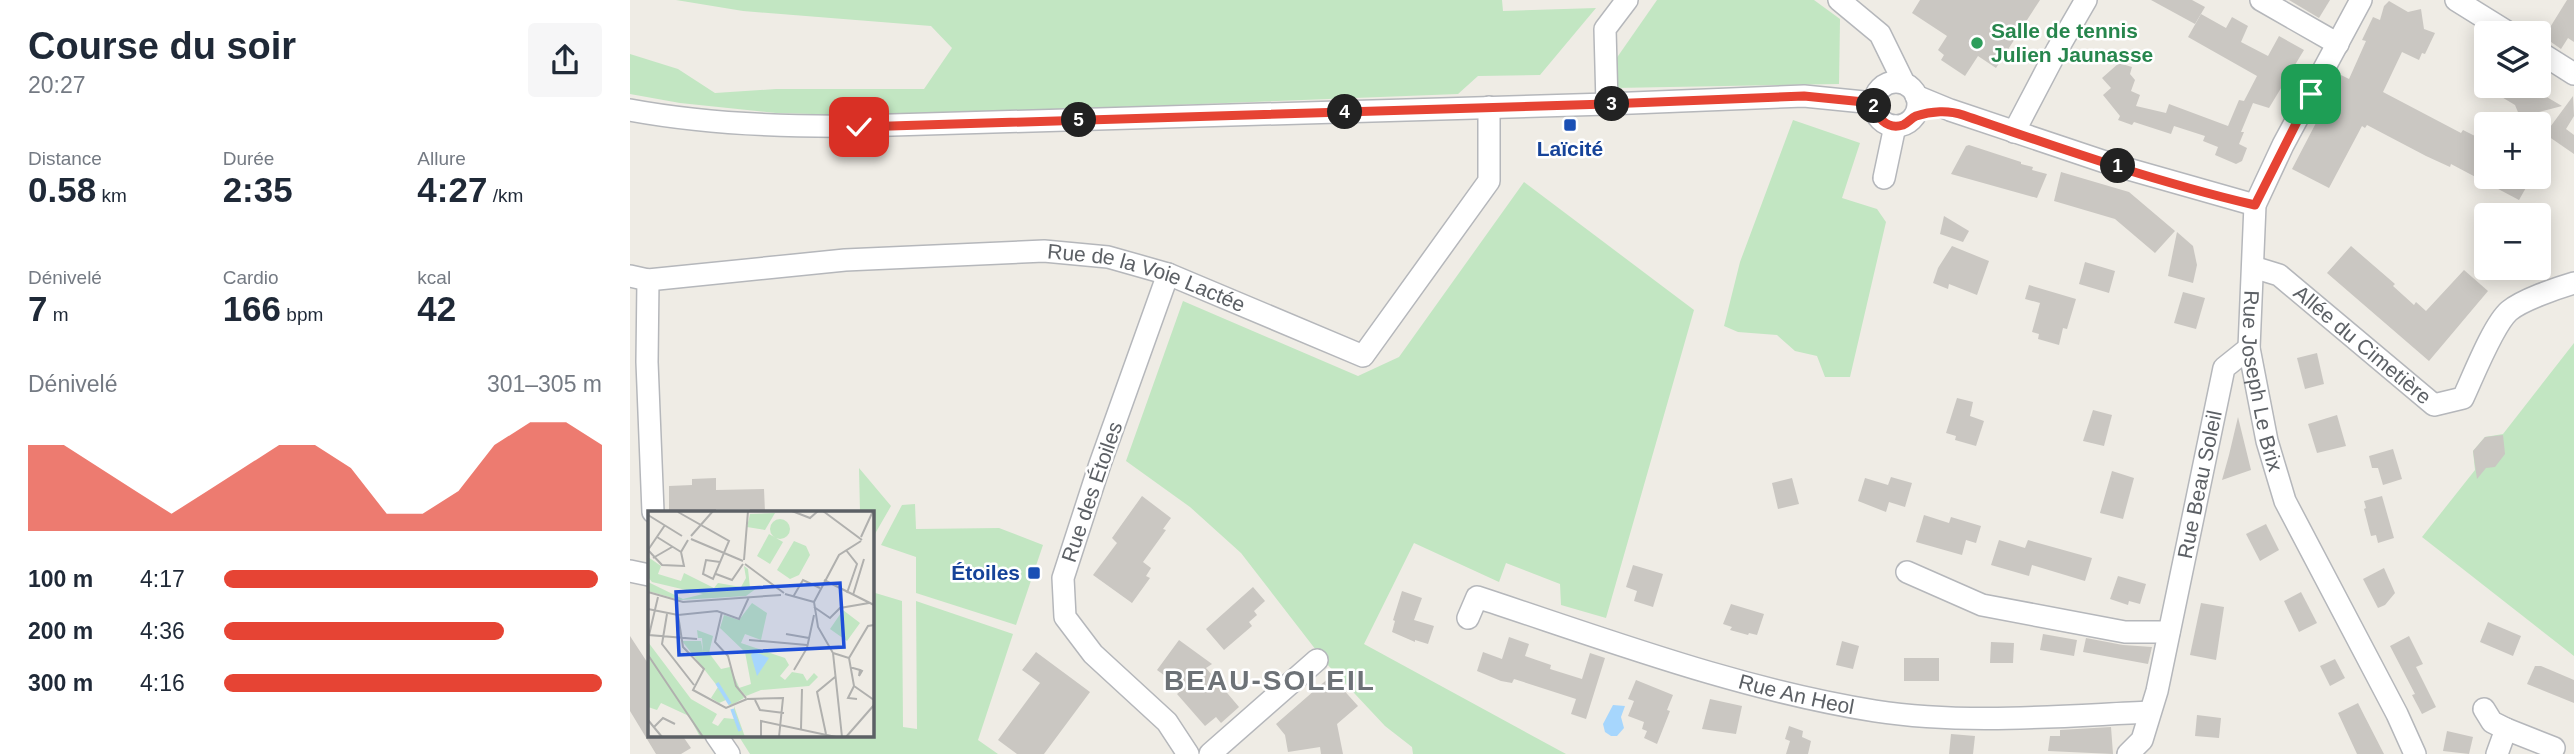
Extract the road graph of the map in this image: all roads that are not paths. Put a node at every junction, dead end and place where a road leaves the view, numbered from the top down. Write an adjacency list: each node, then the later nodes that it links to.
1 (1627, 0): 12 (street)
2 (1839, 0): 11 (street)
3 (2086, 0): 15 (street)
4 (2261, 0): 8 (street)
5 (2361, 0): 8 (street, Rue Joseph Le Brix)
6 (2456, 0): 7 (street)
7 (2490, 21)
8 (2338, 44): 17 (street, Rue Joseph Le Brix)
9 (2551, 60): 10 (street)
10 (2574, 74)
11 (1898, 102): 12 (street); 15 (street); 16 (street)
12 (1607, 104): 13 (street)
13 (1489, 107): 14 (street); 19 (street, Rue de la Voie Lactée)
14 (630, 110)
15 (2014, 132): 17 (street)
16 (1884, 178)
17 (2255, 205): 18 (street, Rue Joseph Le Brix)
18 (2253, 267): 21 (street, Allée du Cimetière); 22 (street, Rue Joseph Le Brix)
19 (1168, 274): 20 (street, Rue de la Voie Lactée); 36 (street, Rue des Étoiles)
20 (639, 278): 23 (street)
21 (2574, 283)
22 (2249, 348): 28 (street, Rue Beau Soleil); 39 (street, Rue Joseph Le Brix)
23 (653, 511)
24 (630, 571): 26 (street)
25 (1907, 572): 28 (street)
26 (648, 575)
27 (1468, 618): 31 (street, Rue An Heol)
28 (2169, 632): 31 (street, Rue Beau Soleil)
29 (1317, 660): 37 (street)
30 (2484, 709): 32 (street)
31 (2150, 712): 38 (street, Rue Beau Soleil)
32 (2506, 729): 34 (street); 40 (street)
33 (717, 736): 35 (street)
34 (2554, 748)
35 (729, 754)
36 (1188, 754)
37 (1210, 754)
38 (2128, 754)
39 (2415, 754)
40 (2497, 754)

